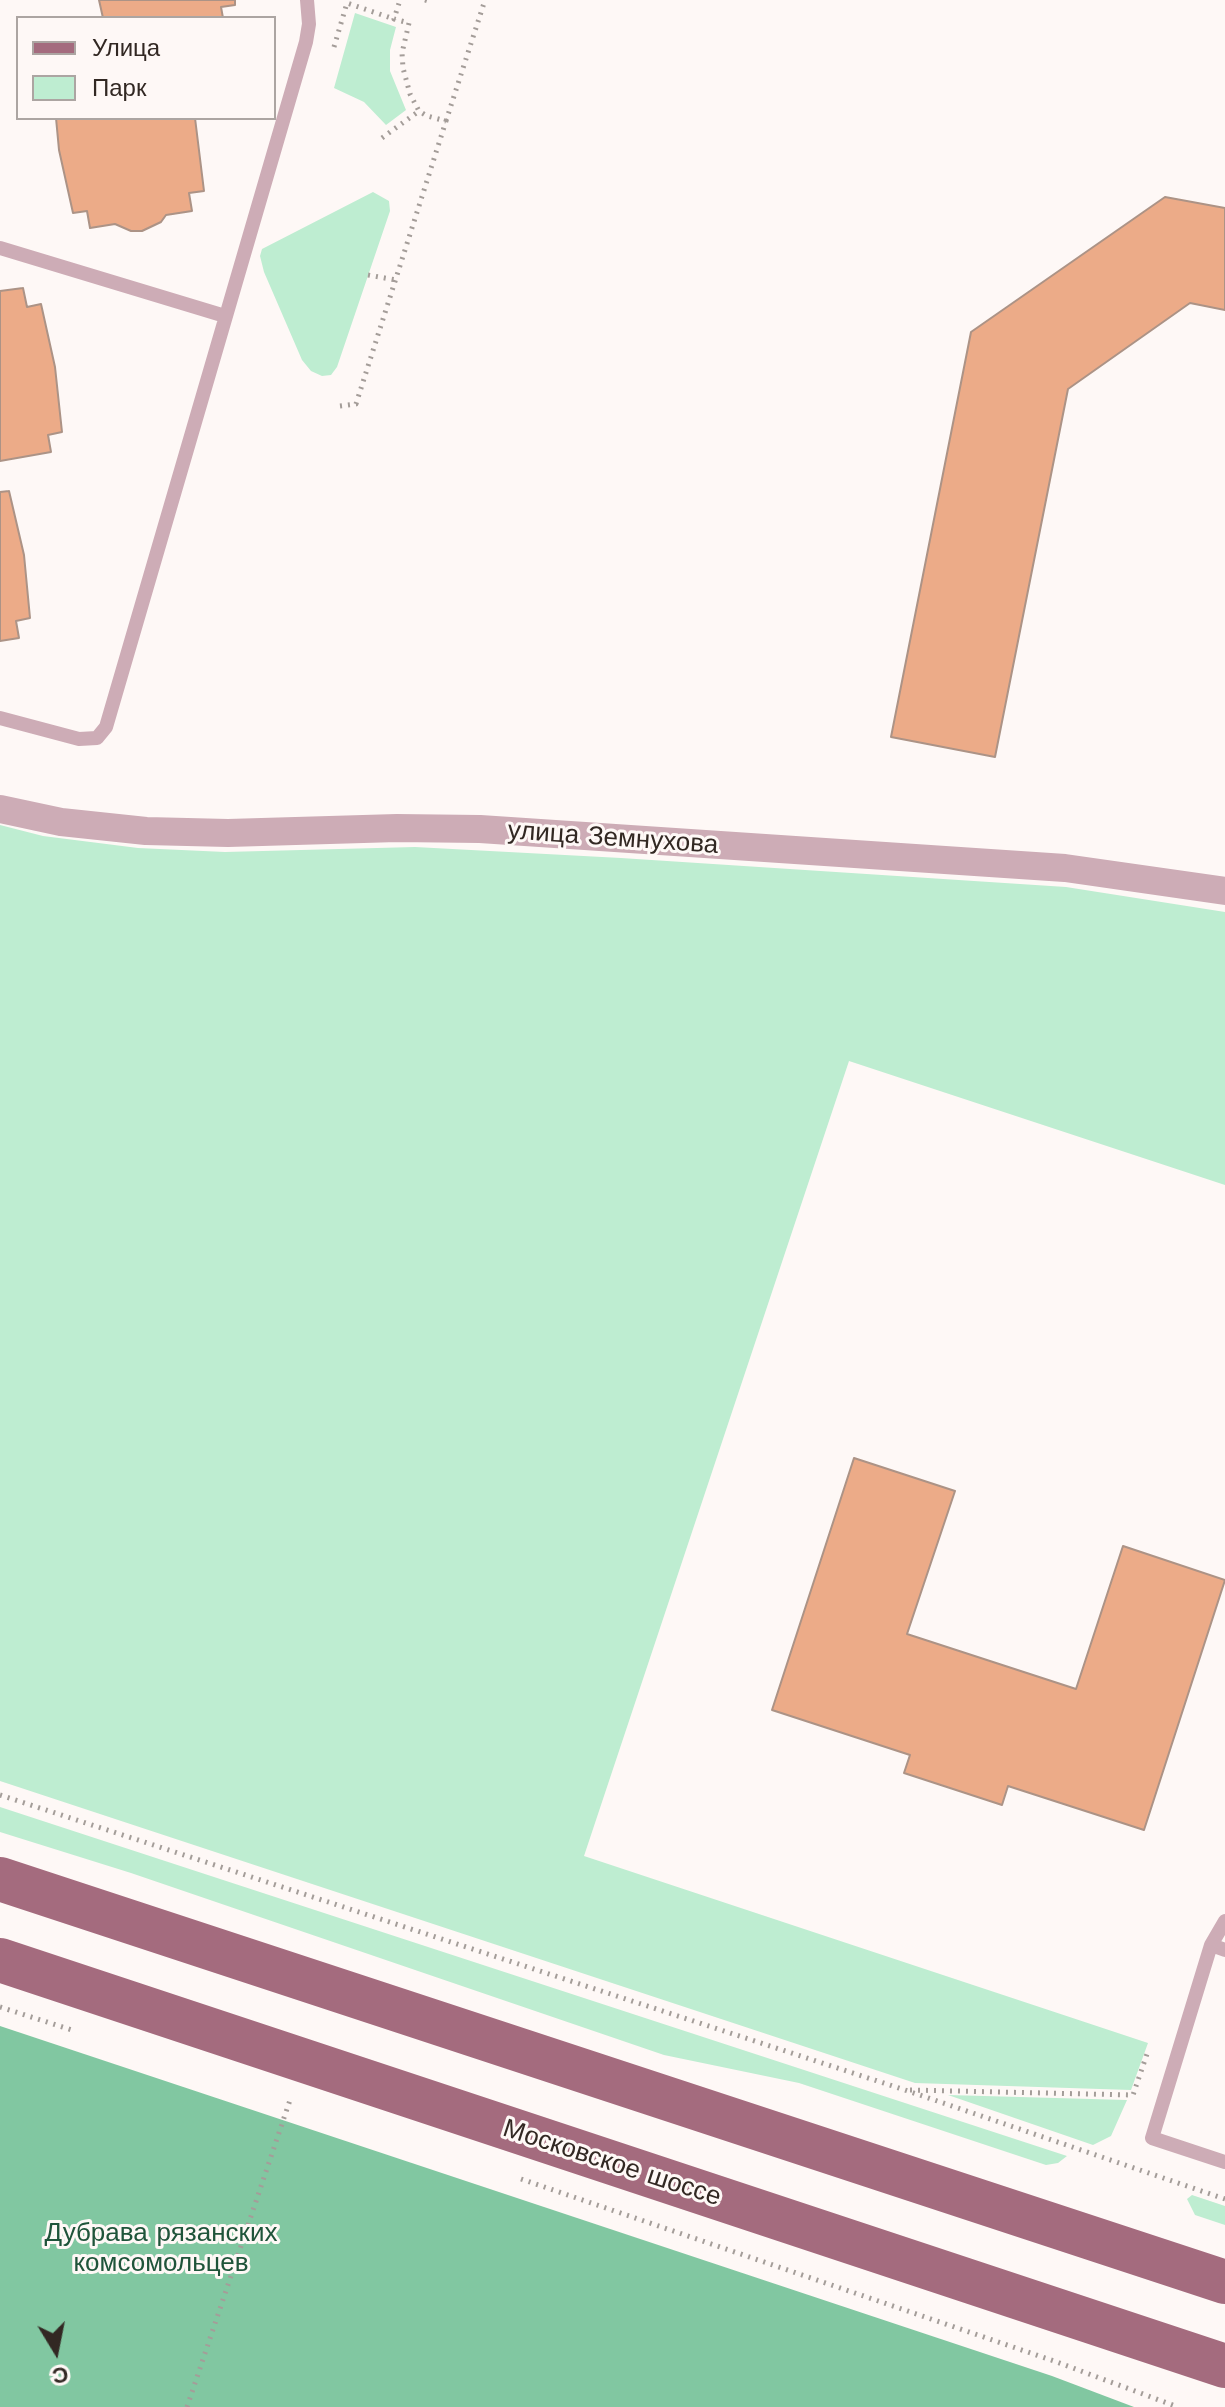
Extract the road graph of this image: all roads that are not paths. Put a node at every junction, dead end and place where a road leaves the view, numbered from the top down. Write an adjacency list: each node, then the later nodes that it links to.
1 (307, 0): 3 (lane)
2 (0, 248): 3 (lane)
3 (225, 316): 4 (lane)
4 (0, 718)
5 (0, 809): 6 (street, улица Земнухова)
6 (1225, 891)
7 (0, 1879): 12 (main road)
8 (1225, 1921): 9 (lane)
9 (1218, 1947): 11 (lane)
10 (0, 1960): 13 (main road, Московское шоссе)
11 (1225, 2162)
12 (1225, 2282)
13 (1225, 2366)

